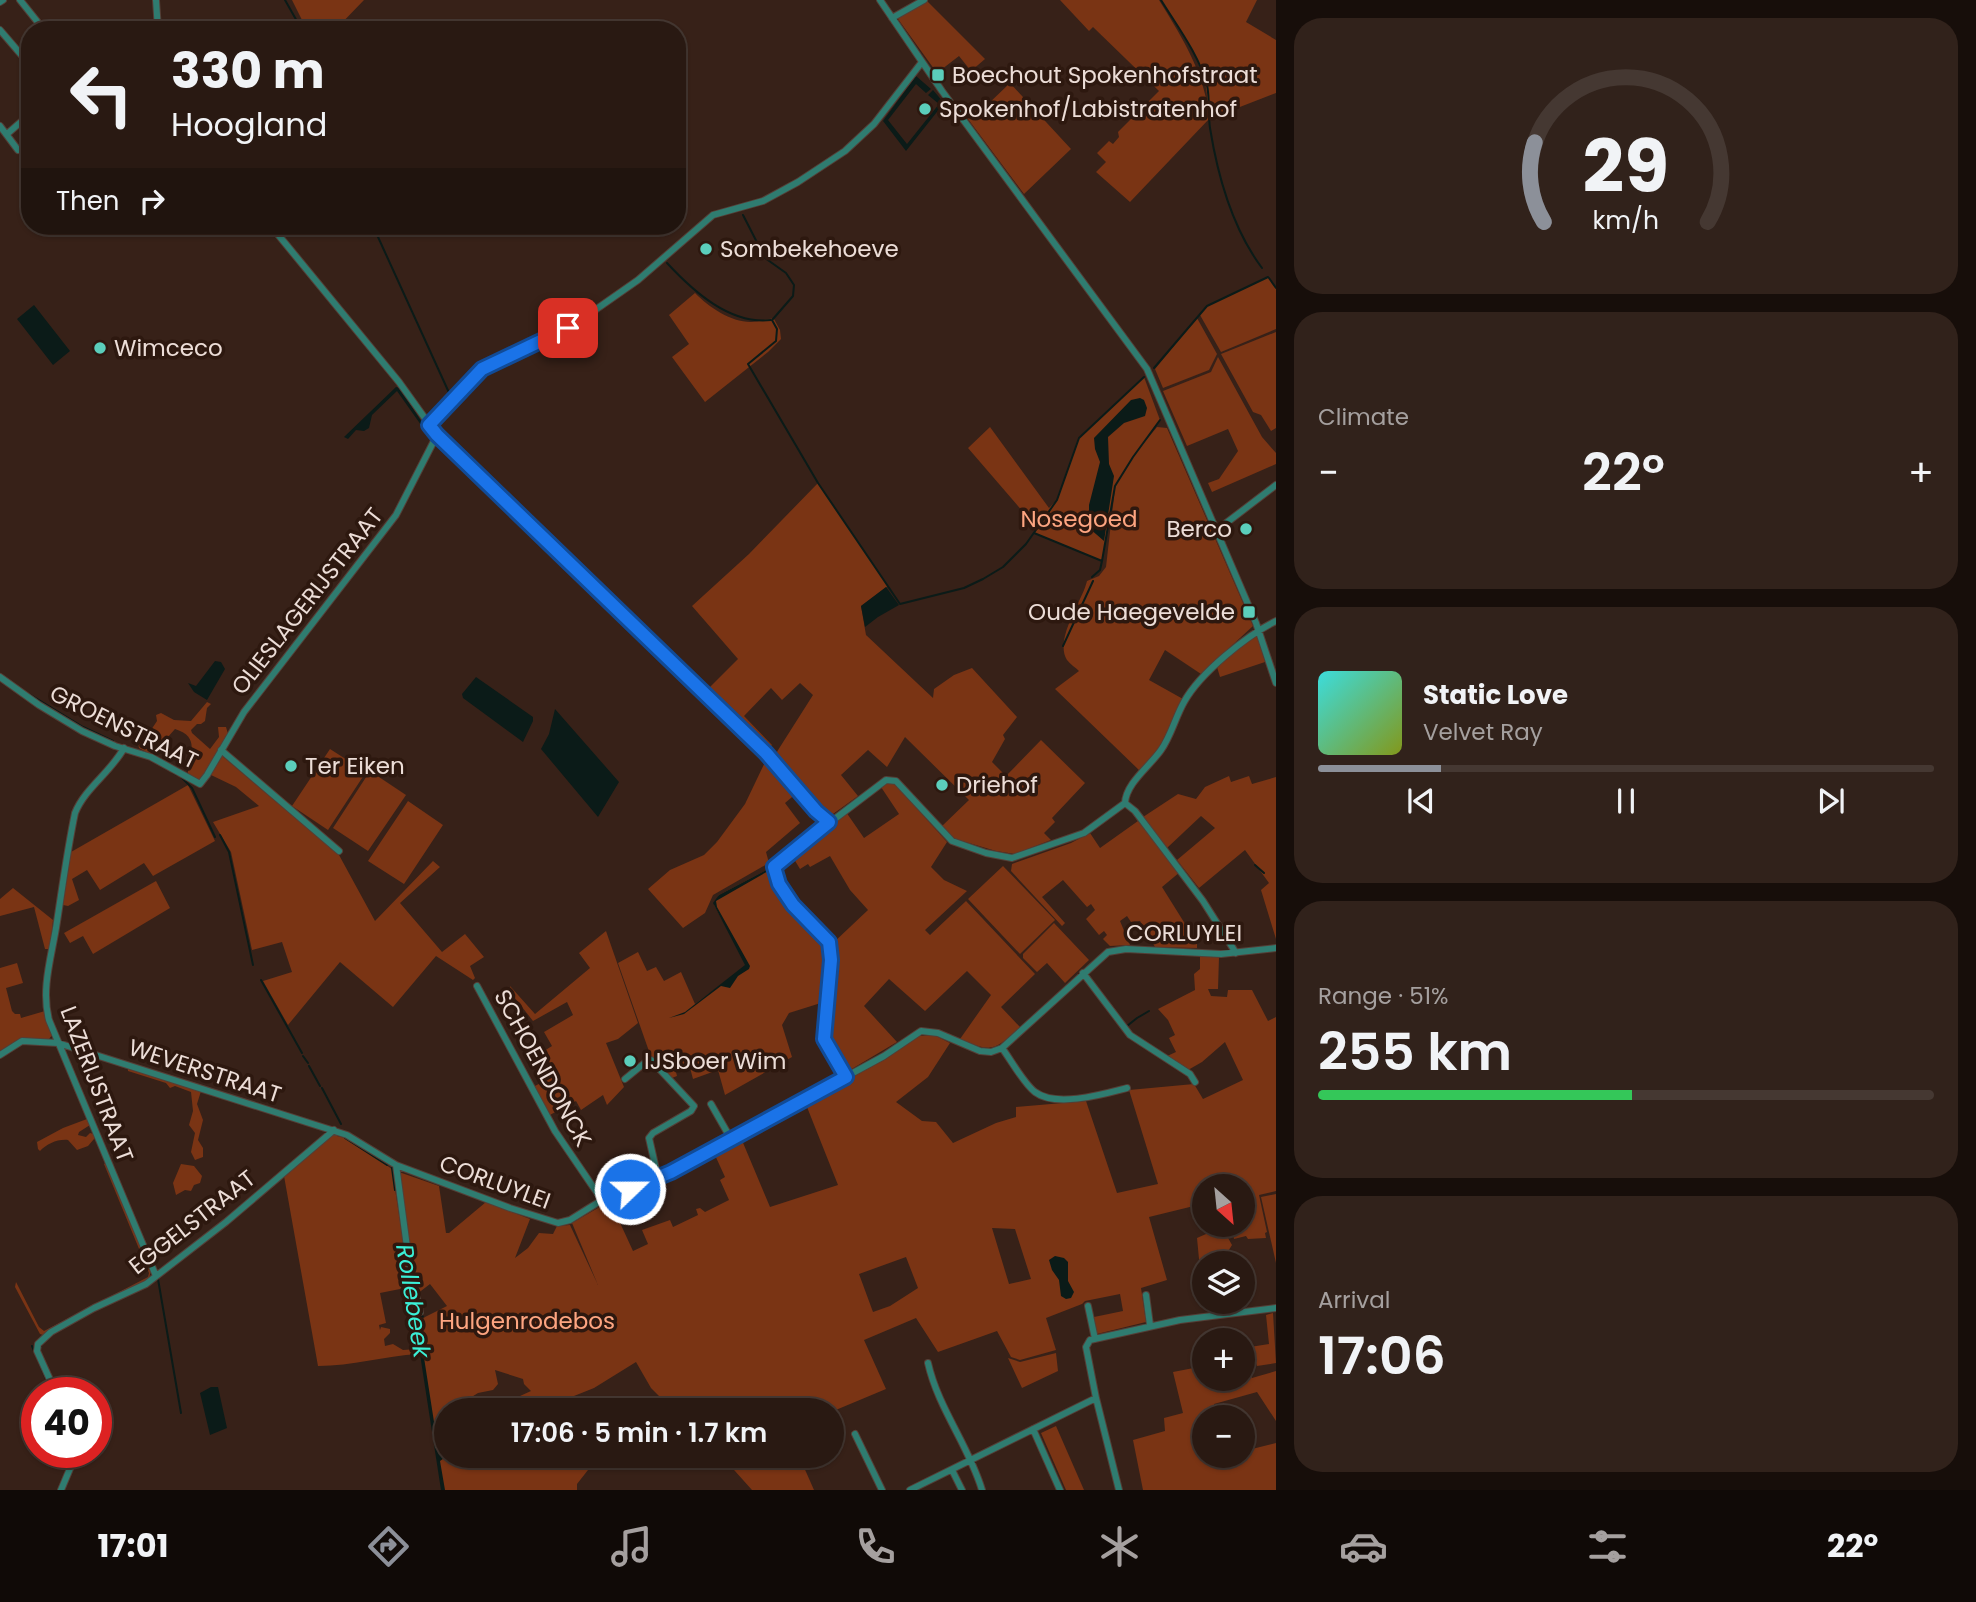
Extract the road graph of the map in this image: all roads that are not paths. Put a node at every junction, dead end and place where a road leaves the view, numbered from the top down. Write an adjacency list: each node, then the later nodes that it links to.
1 (20, 0): 6 (street)
2 (156, 0): 7 (street)
3 (880, 0): 5 (street)
4 (923, 0): 5 (street)
5 (892, 18): 10 (street)
6 (37, 21)
7 (157, 21)
8 (0, 30): 9 (street)
9 (21, 54)
10 (922, 62): 16 (street); 19 (street)
11 (21, 122): 13 (street)
12 (0, 126): 13 (street)
13 (6, 134): 14 (street)
14 (18, 149)
15 (278, 235): 16 (street)
16 (429, 425): 17 (street)
17 (437, 435): 25 (street, OLIESLAGERIJSTRAAT); 28 (street)
18 (1276, 485): 19 (street)
19 (1217, 530): 21 (street)
20 (1276, 621): 21 (street)
21 (1258, 629): 23 (street); 27 (street)
22 (0, 677): 24 (street, GROENSTRAAT)
23 (1276, 683)
24 (124, 748): 26 (street, GROENSTRAAT); 34 (street, LAZERIJSTRAAT)
25 (221, 750): 26 (street, OLIESLAGERIJSTRAAT); 29 (street)
26 (200, 783)
27 (1125, 803): 28 (street); 31 (street)
28 (829, 822): 37 (street)
29 (339, 851)
30 (1276, 948): 31 (street, CORLUYLEI)
31 (1236, 953): 32 (street, CORLUYLEI)
32 (1083, 973): 35 (street, CORLUYLEI); 39 (street)
33 (477, 986): 46 (street, SCHOENDONCK)
34 (58, 1043): 36 (street, WEVERSTRAAT); 42 (street, WEVERSTRAAT); 47 (street, LAZERIJSTRAAT)
35 (1002, 1048): 37 (street, CORLUYLEI); 40 (street)
36 (0, 1055)
37 (846, 1077): 43 (street, CORLUYLEI)
38 (625, 1079): 45 (street)
39 (1195, 1082)
40 (1127, 1088)
41 (711, 1104): 43 (street)
42 (334, 1130): 44 (street, WEVERSTRAAT); 47 (street, EGGELSTRAAT)
43 (731, 1139): 45 (street, CORLUYLEI)
44 (396, 1165): 46 (street, CORLUYLEI); 51 (street)
45 (658, 1178): 46 (street, CORLUYLEI)
46 (602, 1200)
47 (156, 1276): 55 (street, EGGELSTRAAT)
48 (1146, 1295): 52 (street)
49 (1088, 1306): 53 (street)
50 (1276, 1308): 52 (street)
51 (420, 1312)
52 (1150, 1325): 53 (street)
53 (1095, 1339): 56 (street)
54 (928, 1363): 59 (street)
55 (49, 1377)
56 (1096, 1398): 57 (street); 68 (street)
57 (1033, 1429): 59 (street); 67 (street)
58 (855, 1434): 63 (street)
59 (971, 1460): 61 (street); 66 (street)
60 (70, 1468): 62 (street)
61 (952, 1470): 64 (street); 65 (street)
62 (61, 1490)
63 (882, 1490)
64 (910, 1490)
65 (962, 1490)
66 (982, 1490)
67 (1060, 1490)
68 (1119, 1490)

